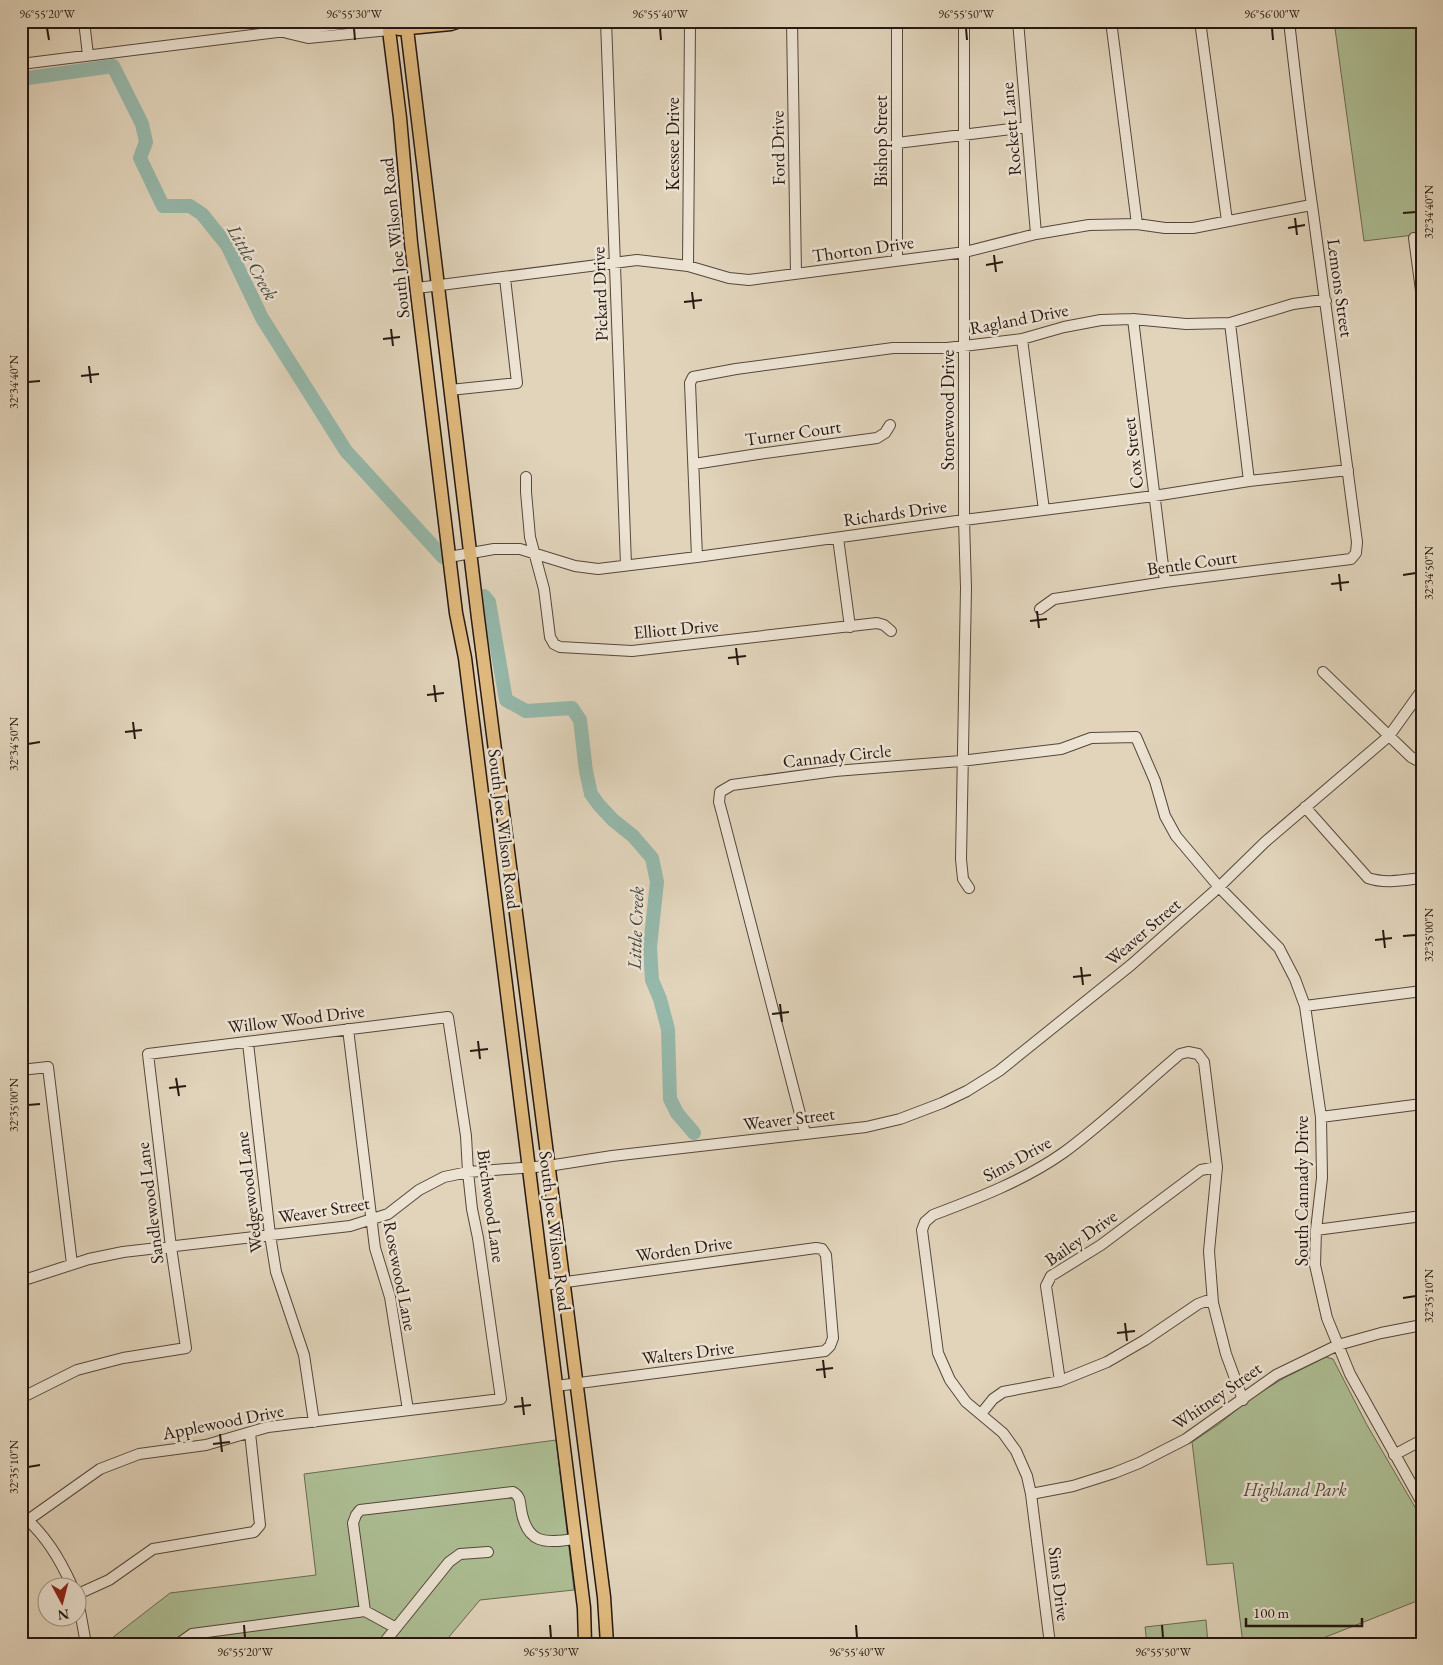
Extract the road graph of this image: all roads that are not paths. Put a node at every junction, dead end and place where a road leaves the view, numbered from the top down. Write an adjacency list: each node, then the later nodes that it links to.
1 (84, 21): 16 (street)
2 (365, 21): 15 (street)
3 (460, 21): 13 (main road)
4 (606, 21): 28 (street, Pickard Drive)
5 (792, 21): 30 (street, Ford Drive)
6 (897, 21): 20 (street, Bishop Street)
7 (964, 21): 19 (street, Stonewood Drive)
8 (1018, 21): 18 (street, Rockett Lane)
9 (1111, 21): 23 (street)
10 (1200, 21): 22 (street)
11 (1289, 21): 21 (street, Lemons Street)
12 (692, 22): 29 (street, Keessee Drive)
13 (404, 25): 14 (main road); 32 (main road, South Joe Wilson Road)
14 (392, 26): 15 (street); 33 (main road, South Joe Wilson Road)
15 (282, 32): 16 (street)
16 (88, 55): 17 (street)
17 (21, 64)
18 (1027, 127): 19 (street); 24 (street, Rockett Lane)
19 (964, 134): 20 (street); 26 (street, Stonewood Drive)
20 (896, 143): 27 (street, Bishop Street)
21 (1312, 205): 22 (street, Thorton Drive); 35 (street, Lemons Street)
22 (1227, 221): 23 (street, Thorton Drive)
23 (1137, 224): 24 (street, Thorton Drive)
24 (1036, 234): 26 (street, Thorton Drive)
25 (1414, 238): 34 (street)
26 (965, 252): 27 (street, Thorton Drive); 39 (street, Stonewood Drive)
27 (897, 261): 30 (street, Thorton Drive)
28 (615, 263): 29 (street, Thorton Drive); 31 (street, Thorton Drive); 55 (street, Pickard Drive)
29 (688, 266): 30 (street, Thorton Drive)
30 (796, 274)
31 (505, 278): 32 (street, Thorton Drive); 40 (street)
32 (437, 286): 33 (street, Thorton Drive); 40 (main road, South Joe Wilson Road)
33 (417, 288): 52 (main road, South Joe Wilson Road)
34 (1422, 298)
35 (1326, 301): 37 (street, Ragland Drive); 43 (street, Lemons Street)
36 (1133, 319): 37 (street, Ragland Drive); 38 (street, Ragland Drive); 46 (street, Cox Street)
37 (1230, 323): 45 (street)
38 (1022, 339): 39 (street, Ragland Drive); 47 (street)
39 (964, 346): 42 (street, Ragland Drive); 48 (street, Stonewood Drive)
40 (450, 390): 50 (main road, South Joe Wilson Road)
41 (890, 424): 42 (street, Turner Court)
42 (694, 464): 53 (street)
43 (1348, 470): 45 (street, Richards Drive); 54 (street, Lemons Street)
44 (526, 477): 51 (street, Elliott Drive)
45 (1249, 481): 46 (street, Richards Drive)
46 (1154, 496): 47 (street, Richards Drive); 56 (street, Cox Street)
47 (1044, 510): 48 (street, Richards Drive)
48 (964, 520): 49 (street, Richards Drive); 63 (street, Stonewood Drive)
49 (838, 538): 53 (street, Richards Drive); 58 (street)
50 (470, 554): 51 (street, Richards Drive); 52 (street, Richards Drive); 79 (main road, South Joe Wilson Road)
51 (534, 554): 55 (street, Richards Drive); 58 (street, Elliott Drive)
52 (449, 557): 80 (main road, South Joe Wilson Road)
53 (697, 557): 55 (street, Richards Drive)
54 (1351, 559): 56 (street, Bentle Court)
55 (626, 565)
56 (1165, 582): 57 (street, Bentle Court)
57 (1040, 609)
58 (850, 627): 59 (street, Elliott Drive)
59 (891, 631)
60 (1323, 672): 62 (street)
61 (1422, 690): 62 (street, Weaver Street)
62 (1389, 736): 64 (street); 65 (street, Weaver Street)
63 (961, 761): 67 (street, Cannady Circle); 68 (street, Stonewood Drive); 78 (street, Cannady Circle)
64 (1422, 763)
65 (1305, 808): 66 (street); 67 (street, Weaver Street)
66 (1422, 878)
67 (1219, 887): 70 (street, South Cannady Drive); 78 (street, Weaver Street)
68 (969, 888)
69 (1422, 990): 70 (street)
70 (1305, 1006): 77 (street, South Cannady Drive)
71 (448, 1017): 72 (street, Willow Wood Drive); 82 (street, Birchwood Lane)
72 (348, 1029): 73 (street, Willow Wood Drive); 84 (street, Rosewood Lane)
73 (248, 1043): 74 (street, Willow Wood Drive); 86 (street, Wedgewood Lane)
74 (148, 1054): 87 (street, Sandlewood Lane)
75 (21, 1070): 88 (street)
76 (1422, 1104): 77 (street)
77 (1320, 1118): 85 (street, South Cannady Drive)
78 (805, 1133): 79 (street, Weaver Street)
79 (548, 1166): 80 (street, Weaver Street); 90 (main road, South Joe Wilson Road)
80 (529, 1167): 82 (street, Weaver Street); 91 (main road, South Joe Wilson Road)
81 (1216, 1167): 92 (street, Sims Drive); 96 (street, Bailey Drive); 103 (street, Sims Drive)
82 (468, 1172): 84 (street, Weaver Street); 100 (street, Birchwood Lane)
83 (1422, 1216): 85 (street)
84 (372, 1220): 86 (street, Weaver Street); 102 (street, Rosewood Lane)
85 (1316, 1230): 94 (street, South Cannady Drive)
86 (270, 1235): 87 (street, Weaver Street); 104 (street, Wedgewood Lane)
87 (171, 1247): 88 (street, Weaver Street); 99 (street, Sandlewood Lane)
88 (72, 1264): 89 (street, Weaver Street)
89 (21, 1281)
90 (563, 1282): 91 (street, Worden Drive); 95 (street, Worden Drive); 97 (main road, South Joe Wilson Road)
91 (544, 1285): 98 (main road, South Joe Wilson Road)
92 (1213, 1303): 96 (street); 101 (street, Sims Drive)
93 (1422, 1325): 94 (street, Whitney Street)
94 (1338, 1345): 101 (street, Whitney Street); 107 (street, South Cannady Drive)
95 (825, 1351): 97 (street, Walters Drive)
96 (1060, 1381): 103 (street)
97 (576, 1384): 98 (street, Walters Drive); 123 (main road, South Joe Wilson Road)
98 (556, 1386): 111 (main road, South Joe Wilson Road)
99 (21, 1398)
100 (501, 1399): 102 (street, Applewood Drive)
101 (1243, 1400): 108 (street, Whitney Street)
102 (408, 1410): 104 (street, Applewood Drive)
103 (981, 1414): 108 (street, Sims Drive)
104 (314, 1422): 105 (street, Applewood Drive)
105 (250, 1433): 110 (street, Applewood Drive); 114 (street)
106 (1422, 1440): 107 (street)
107 (1394, 1455): 109 (street, South Cannady Drive)
108 (1032, 1494): 124 (street, Sims Drive)
109 (1422, 1503)
110 (25, 1517): 113 (street)
111 (575, 1539): 115 (street); 122 (main road, South Joe Wilson Road)
112 (488, 1552): 117 (street)
113 (69, 1578)
114 (88, 1590)
115 (365, 1611): 117 (street); 120 (street)
116 (83, 1628): 118 (street)
117 (396, 1628): 121 (street)
118 (86, 1643): 119 (street)
119 (80, 1644)
120 (178, 1644)
121 (383, 1644)
122 (585, 1644)
123 (607, 1644)
124 (1050, 1644)

